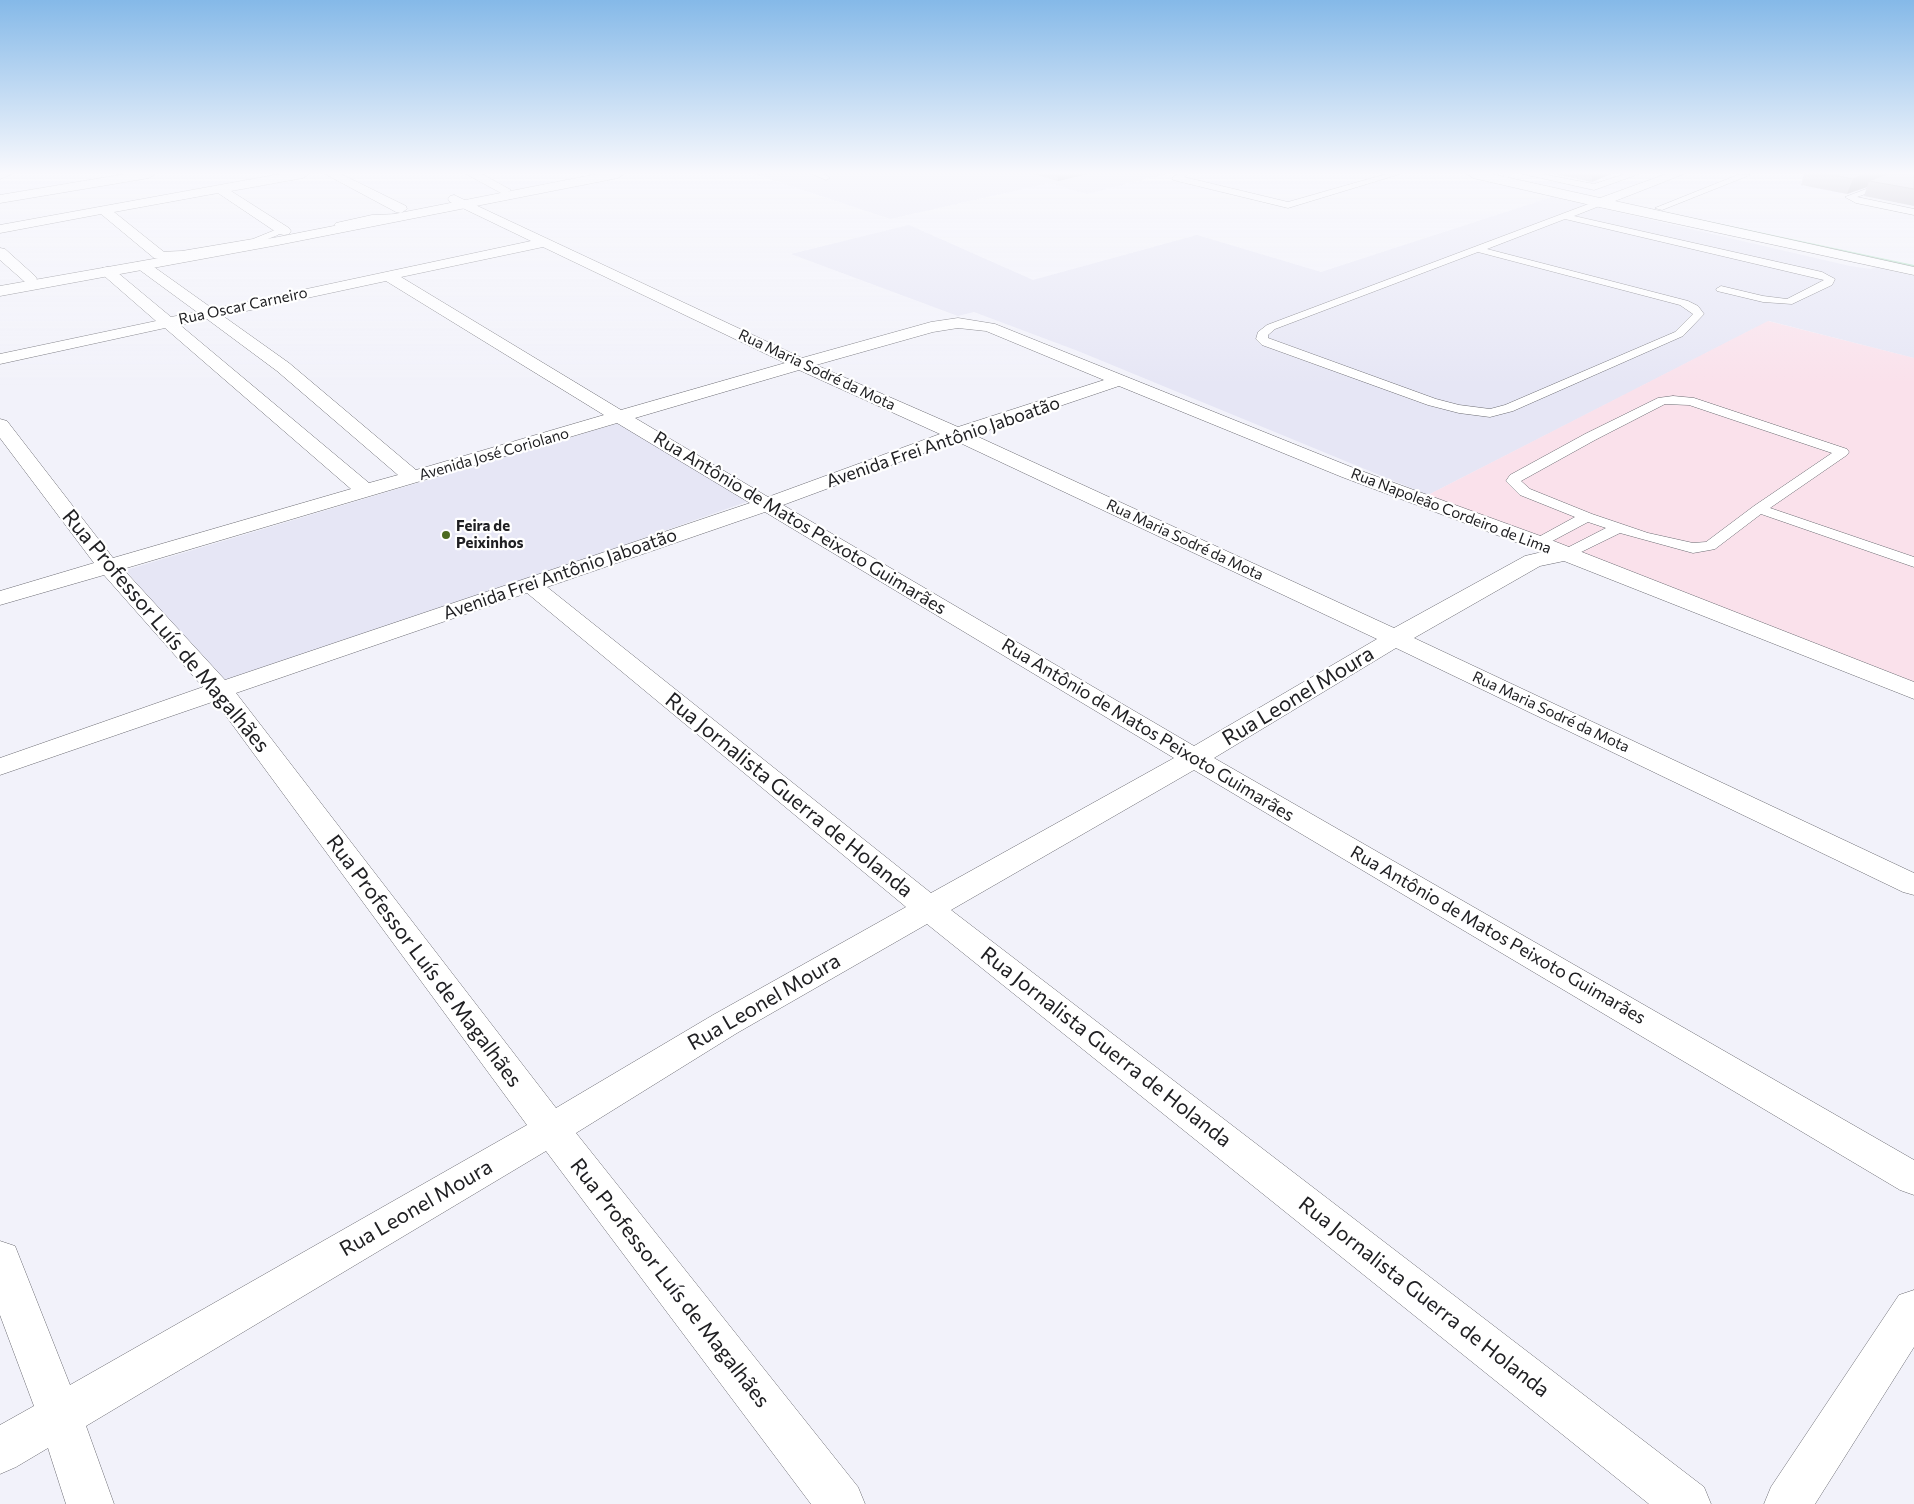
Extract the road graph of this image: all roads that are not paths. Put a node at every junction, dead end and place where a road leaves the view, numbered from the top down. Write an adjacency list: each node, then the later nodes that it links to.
1 (146, 244): 12 (street)
2 (224, 244): 12 (street)
3 (236, 244): 14 (street)
4 (535, 244): 17 (street, Rua Oscar Carneiro)
5 (550, 244): 26 (street, Rua Maria Sodré da Mota)
6 (1491, 244): 10 (lane)
7 (1687, 244): 20 (lane)
8 (1796, 244): 16 (street)
9 (1827, 244): 13 (street)
10 (1478, 249): 10 (lane)
11 (0, 252): 18 (street)
12 (159, 255): 18 (street)
13 (1914, 263)
14 (142, 264): 15 (street); 22 (street)
15 (107, 271): 21 (street); 23 (street)
16 (1914, 271)
17 (387, 275): 22 (street, Rua Oscar Carneiro); 31 (street, Rua Antônio de Matos Peixoto Guimarães)
18 (30, 279): 19 (street)
19 (0, 285)
20 (1721, 289)
21 (0, 291)
22 (210, 313): 23 (street, Rua Oscar Carneiro); 27 (street)
23 (169, 322): 25 (street, Rua Oscar Carneiro); 28 (street)
24 (989, 328): 26 (street, Avenida José Coriolano); 29 (street, Rua Napoleão Cordeiro de Lima)
25 (0, 359)
26 (800, 364): 31 (street, Avenida José Coriolano); 34 (street, Rua Maria Sodré da Mota)
27 (283, 368): 28 (street); 30 (street)
28 (247, 376): 33 (street)
29 (1120, 380): 34 (street, Avenida Frei Antônio Jaboatão); 41 (street, Rua Napoleão Cordeiro de Lima)
30 (343, 418): 33 (street); 35 (street)
31 (622, 418): 35 (street, Avenida José Coriolano); 37 (street, Rua Antônio de Matos Peixoto Guimarães)
32 (0, 425): 44 (street, Rua Professor Luís de Magalhães)
33 (293, 430): 36 (street)
34 (957, 434): 37 (street, Avenida Frei Antônio Jaboatão); 47 (street, Rua Maria Sodré da Mota)
35 (412, 477): 36 (street, Avenida José Coriolano)
36 (366, 491): 44 (street, Avenida José Coriolano)
37 (768, 504): 45 (street, Avenida Frei Antônio Jaboatão); 50 (street, Rua Antônio de Matos Peixoto Guimarães)
38 (1759, 509): 39 (lane); 40 (lane); 43 (lane)
39 (1587, 517): 40 (lane); 41 (lane)
40 (1618, 528): 42 (lane)
41 (1535, 552): 42 (street, Rua Leonel Moura); 47 (street, Rua Leonel Moura)
42 (1566, 554): 49 (street, Rua Napoleão Cordeiro de Lima)
43 (1914, 562)
44 (108, 566): 46 (street, Avenida José Coriolano); 48 (street, Rua Professor Luís de Magalhães)
45 (530, 584): 48 (street, Avenida Frei Antônio Jaboatão); 53 (street, Rua Jornalista Guerra de Holanda)
46 (0, 598)
47 (1395, 638): 50 (street, Rua Leonel Moura); 52 (street, Rua Maria Sodré da Mota)
48 (220, 690): 51 (street, Avenida Frei Antônio Jaboatão); 54 (street, Rua Professor Luís de Magalhães)
49 (1914, 691)
50 (1194, 758): 53 (street, Rua Leonel Moura); 55 (street, Rua Antônio de Matos Peixoto Guimarães)
51 (0, 767)
52 (1914, 885)
53 (928, 908): 54 (street, Rua Leonel Moura); 62 (street, Rua Jornalista Guerra de Holanda)
54 (551, 1129): 58 (street, Rua Leonel Moura); 61 (street, Rua Professor Luís de Magalhães)
55 (1914, 1178)
56 (0, 1259): 58 (street)
57 (1914, 1309): 63 (street)
58 (60, 1416): 59 (street, Rua Leonel Moura); 60 (street)
59 (0, 1451)
60 (90, 1504)
61 (841, 1504)
62 (1687, 1504)
63 (1788, 1504)

